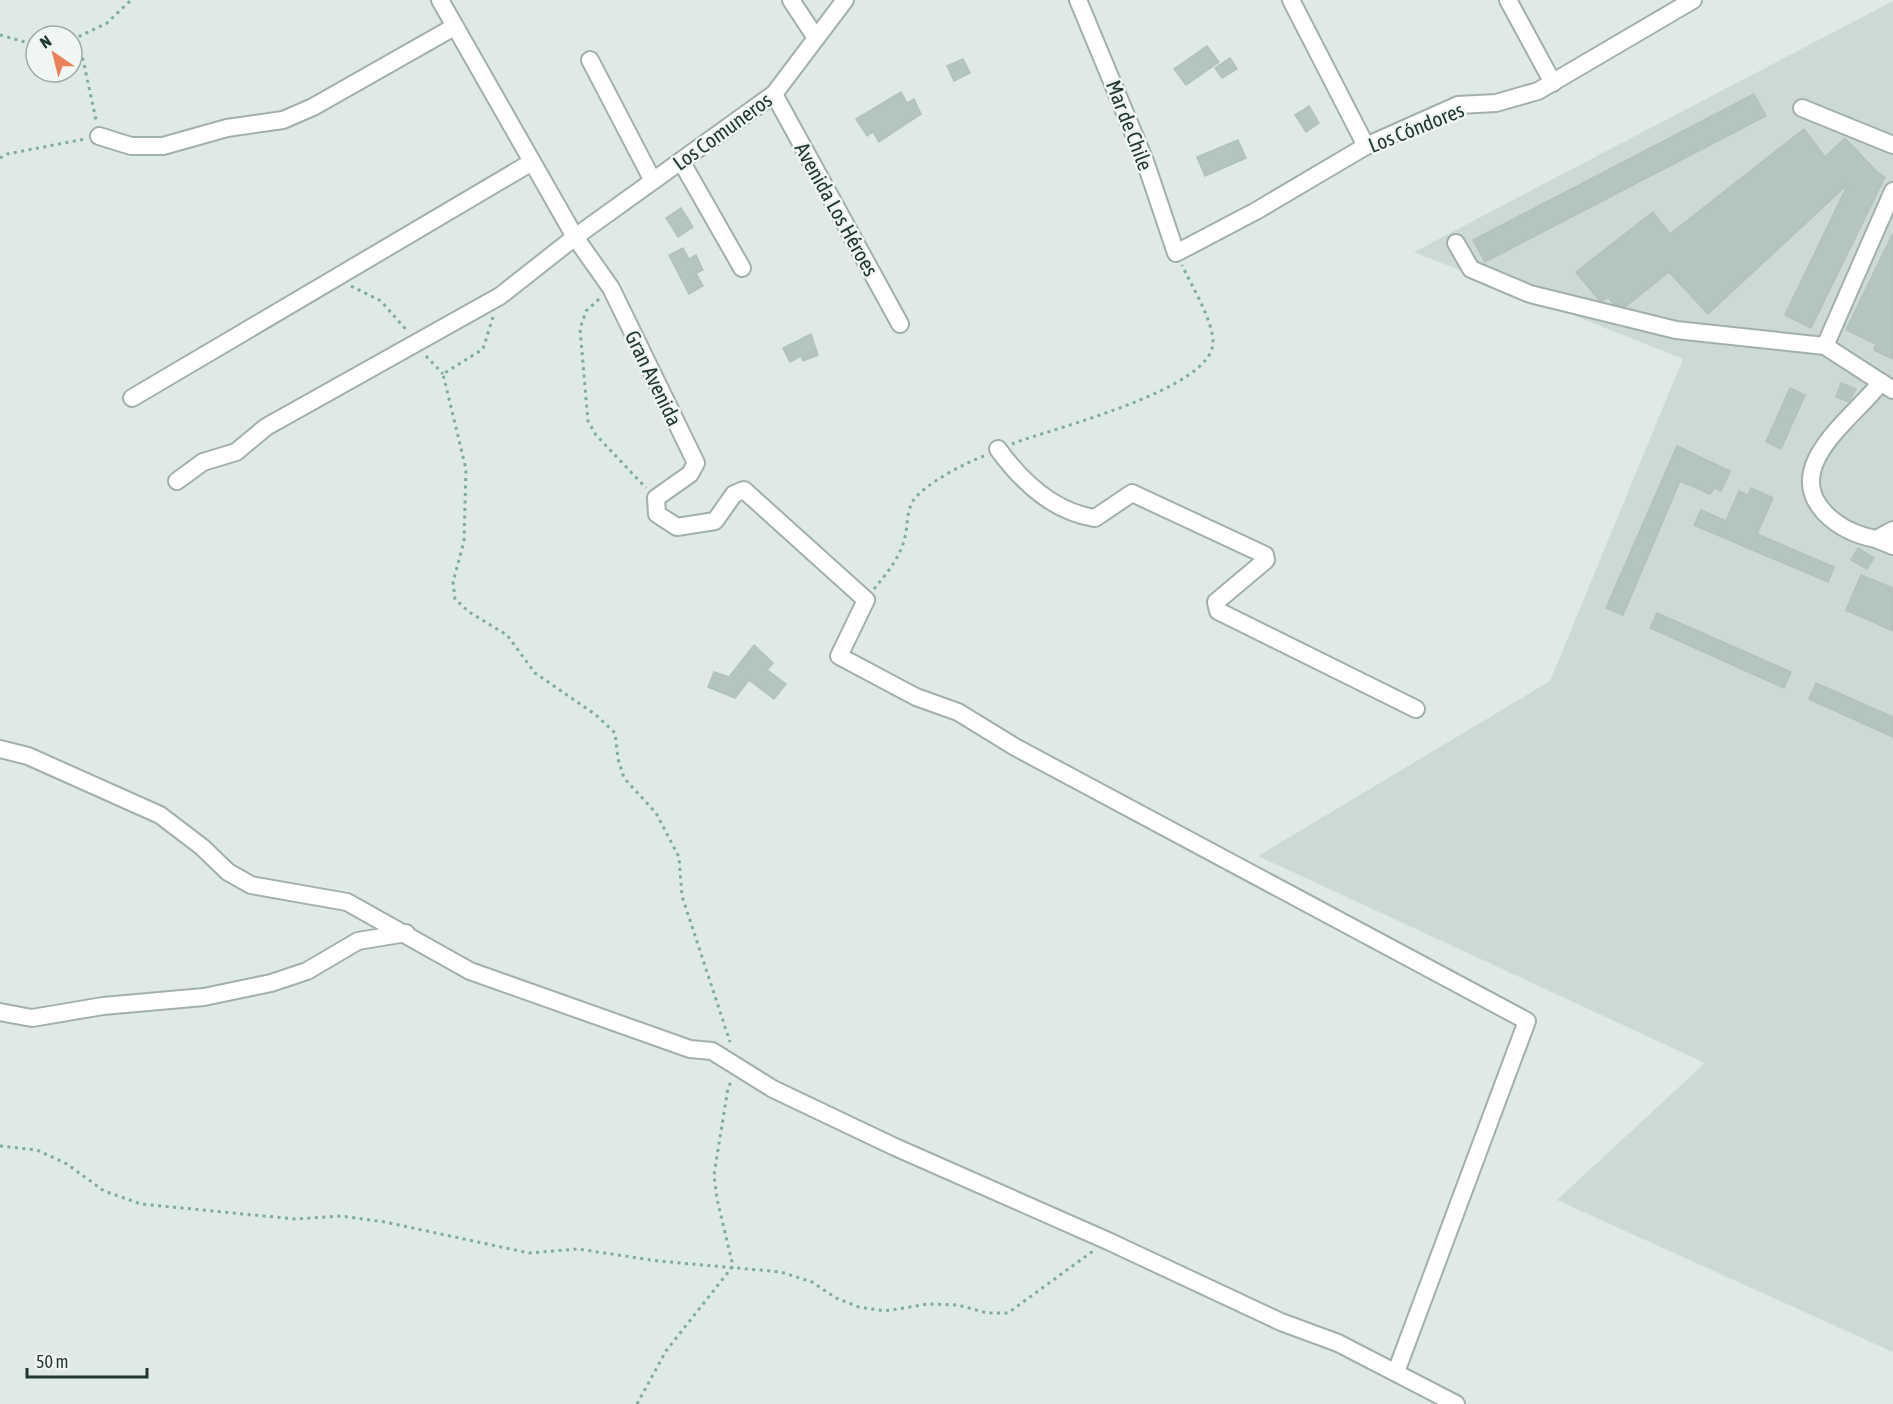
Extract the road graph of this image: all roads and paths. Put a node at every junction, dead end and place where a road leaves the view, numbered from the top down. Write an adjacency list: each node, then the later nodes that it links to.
1 (131, 0): 10 (path)
2 (440, 0): 9 (street, Gran Avenida)
3 (791, 0): 12 (street)
4 (845, 0): 12 (street, Los Comuneros)
5 (1078, 0): 29 (street, Mar de Chile)
6 (1291, 0): 21 (street)
7 (1508, 0): 16 (street)
8 (1693, 0): 16 (street, Los Cóndores)
9 (454, 27): 19 (street); 24 (street, Gran Avenida)
10 (84, 34)
11 (0, 35): 13 (path)
12 (816, 38): 17 (street, Los Comuneros)
13 (24, 42)
14 (590, 60): 25 (street)
15 (84, 65): 19 (path)
16 (1553, 83): 21 (street, Los Cóndores)
17 (774, 94): 23 (street, Los Comuneros); 34 (street, Avenida Los Héroes)
18 (1802, 108): 20 (street)
19 (99, 136): 22 (path)
20 (1893, 145)
21 (1366, 146): 29 (street, Los Cóndores)
22 (0, 158)
23 (681, 161): 25 (street, Los Comuneros); 30 (street)
24 (532, 162): 27 (street, Gran Avenida); 31 (street)
25 (653, 181): 27 (street, Los Comuneros)
26 (1893, 191): 36 (street)
27 (575, 237): 32 (street, Gran Avenida); 33 (street, Los Comuneros)
28 (1456, 243): 36 (street)
29 (1176, 253): 40 (path)
30 (742, 268)
31 (330, 281): 35 (path); 39 (street)
32 (611, 288): 42 (path); 42 (street, Gran Avenida)
33 (500, 296): 35 (street, Los Comuneros); 37 (path)
34 (900, 324)
35 (414, 343): 37 (path); 41 (street, Los Comuneros)
36 (1826, 346): 38 (street)
37 (443, 374): 51 (path)
38 (1887, 386): 44 (street)
39 (132, 398)
40 (998, 449): 46 (path); 47 (street)
41 (177, 481)
42 (656, 498): 46 (street)
43 (1893, 530): 44 (street)
44 (1876, 538): 45 (street)
45 (1893, 546)
46 (866, 600): 55 (street)
47 (1416, 709)
48 (0, 749): 49 (street)
49 (406, 933): 50 (street); 51 (street)
50 (0, 1012)
51 (738, 1070): 53 (street); 54 (path)
52 (0, 1146): 54 (path)
53 (1108, 1241): 54 (path); 55 (street)
54 (733, 1266): 56 (path)
55 (1396, 1372): 57 (street)
56 (637, 1404)
57 (1456, 1404)

